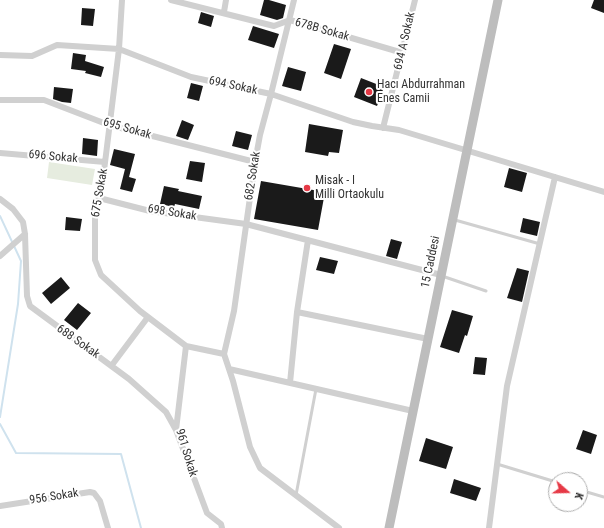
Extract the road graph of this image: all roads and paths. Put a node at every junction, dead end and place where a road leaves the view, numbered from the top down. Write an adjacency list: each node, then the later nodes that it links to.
1 (122, 0): 9 (street, 675 Sokak)
2 (171, 0): 7 (street, 678B Sokak)
3 (226, 0): 7 (street)
4 (294, 0): 8 (street, 682 Sokak)
5 (415, 0): 10 (street, 694 A Sokak)
6 (498, 0): 16 (street, 15 Caddesi)
7 (224, 12): 8 (street, 678B Sokak)
8 (290, 20): 10 (street, 678B Sokak); 12 (street, 682 Sokak)
9 (119, 49): 11 (street, 694 Sokak); 12 (street, 694 Sokak); 14 (street, 675 Sokak)
10 (403, 53): 15 (street, 694 A Sokak)
11 (0, 56)
12 (271, 94): 15 (street, 694 Sokak); 19 (street, 682 Sokak)
13 (0, 100): 14 (street, 695 Sokak)
14 (109, 125): 18 (street, 675 Sokak); 19 (street, 695 Sokak)
15 (383, 128): 16 (street, 694 Sokak)
16 (467, 150): 20 (street, 694 Sokak); 24 (street, 15 Caddesi)
17 (0, 153): 18 (street, 696 Sokak)
18 (105, 162): 22 (street, 675 Sokak)
19 (254, 162): 25 (street, 682 Sokak)
20 (555, 177): 21 (street, 694 Sokak); 28 (street)
21 (604, 192)
22 (99, 198): 25 (street, 698 Sokak); 33 (street, 675 Sokak)
23 (0, 199): 26 (street)
24 (452, 220): 28 (lane); 30 (street, 15 Caddesi)
25 (246, 224): 27 (street, 698 Sokak); 36 (street, 682 Sokak)
26 (25, 234): 29 (street); 37 (street, 688 Sokak)
27 (308, 240): 30 (street, 698 Sokak); 32 (street)
28 (540, 244): 43 (street)
29 (0, 256)
30 (441, 275): 31 (lane); 34 (street, 15 Caddesi)
31 (486, 290)
32 (297, 312): 34 (street); 39 (street)
33 (148, 317): 35 (street, 675 Sokak); 37 (street)
34 (428, 339): 41 (street, 15 Caddesi)
35 (186, 346): 36 (street); 42 (street, 961 Sokak)
36 (224, 354): 38 (street)
37 (112, 365): 42 (street, 688 Sokak)
38 (229, 369): 39 (street); 46 (street)
39 (290, 383): 40 (street)
40 (316, 389): 41 (street); 46 (lane)
41 (413, 411): 52 (street, 15 Caddesi)
42 (176, 430): 50 (street, 961 Sokak)
43 (497, 464): 44 (lane); 53 (street)
44 (548, 480)
45 (588, 492): 47 (lane)
46 (296, 496): 51 (street)
47 (604, 497)
48 (0, 506): 49 (street, 956 Sokak)
49 (108, 528)
50 (222, 528)
51 (339, 528)
52 (389, 528)
53 (489, 528)

